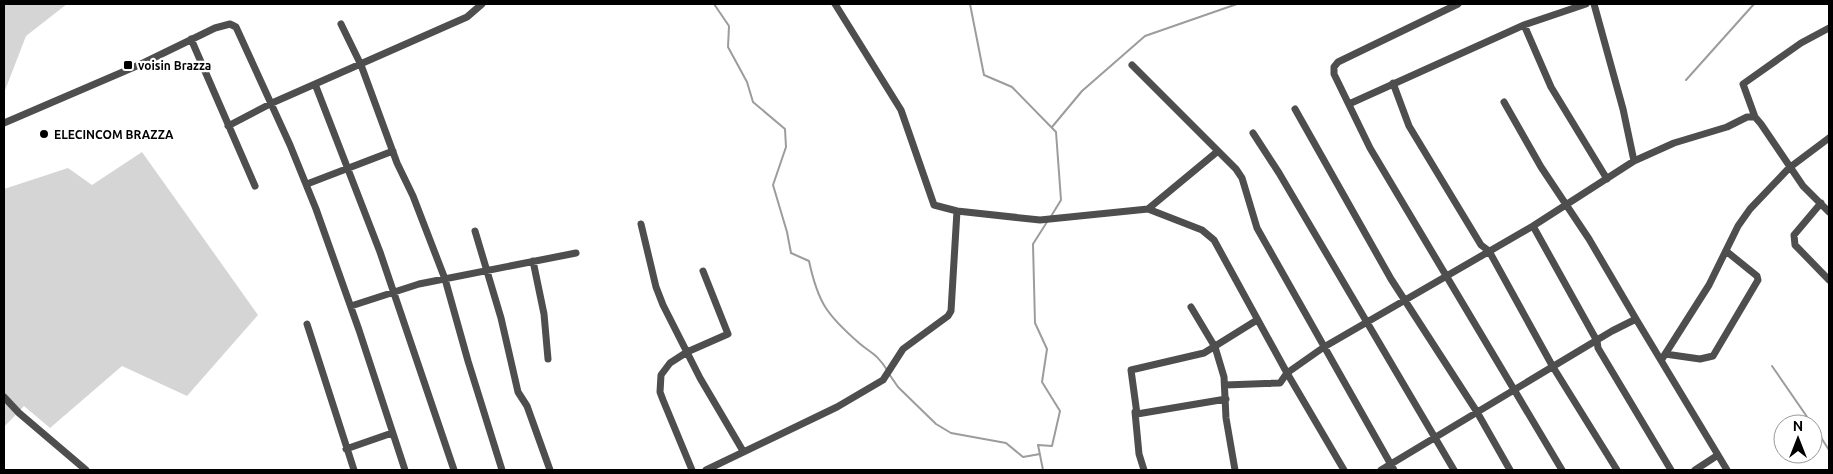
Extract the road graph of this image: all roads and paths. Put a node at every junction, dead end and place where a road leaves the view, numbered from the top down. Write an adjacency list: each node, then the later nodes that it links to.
1 (482, 4): 10 (street)
2 (835, 4): 34 (street)
3 (1458, 4): 16 (street)
4 (1586, 4): 7 (street)
5 (1594, 4): 25 (street)
6 (341, 24): 10 (street)
7 (1524, 24): 12 (street); 28 (street)
8 (1829, 28): 18 (street)
9 (191, 39): 15 (street); 19 (street); 20 (street)
10 (361, 65): 13 (street); 24 (street)
11 (1132, 65): 23 (street)
12 (1393, 83): 16 (street); 39 (street)
13 (316, 84): 15 (street); 26 (street)
14 (1504, 102): 31 (street)
15 (272, 103): 20 (street); 29 (street)
16 (1349, 104): 45 (street)
17 (1295, 109): 49 (street)
18 (1755, 117): 25 (street); 27 (street)
19 (4, 123)
20 (228, 126): 30 (street)
21 (1253, 133): 54 (street)
22 (1829, 138): 27 (street)
23 (1218, 151): 33 (street); 58 (street)
24 (393, 152): 26 (street); 46 (street)
25 (1634, 161): 28 (street)
26 (349, 168): 29 (street); 48 (street)
27 (1789, 168): 32 (street); 40 (street)
28 (1607, 178): 31 (street)
29 (306, 184): 50 (street)
30 (255, 186)
31 (1566, 204): 37 (street); 52 (street)
32 (1821, 204): 35 (street); 47 (street)
33 (1148, 209): 34 (street); 53 (street)
34 (957, 211): 73 (street)
35 (1829, 212)
36 (641, 224): 59 (street)
37 (1533, 226): 39 (street); 56 (street)
38 (475, 231): 43 (street)
39 (1489, 251): 45 (street); 62 (street)
40 (1726, 251): 60 (street); 60 (street)
41 (576, 253): 42 (street)
42 (534, 261): 43 (street); 61 (street)
43 (487, 271): 46 (street); 81 (street)
44 (703, 272): 59 (street)
45 (1446, 276): 49 (street); 65 (street)
46 (445, 279): 48 (street); 80 (street)
47 (1829, 280)
48 (394, 292): 50 (street); 79 (street)
49 (1405, 299): 54 (street); 69 (street)
50 (350, 306): 70 (street)
51 (1191, 307): 57 (street)
52 (1636, 319): 56 (street); 60 (street)
53 (1257, 320): 57 (street); 63 (street)
54 (1366, 321): 58 (street); 71 (street)
55 (307, 324): 72 (street)
56 (1597, 341): 62 (street); 92 (street)
57 (1215, 347): 64 (street); 68 (street)
58 (1324, 348): 63 (street); 75 (street)
59 (687, 352): 73 (street); 82 (street)
60 (1663, 357): 74 (street)
61 (548, 359)
62 (1554, 366): 65 (street); 91 (street)
63 (1287, 373): 64 (street); 86 (street)
64 (1225, 385): 67 (street)
65 (1513, 390): 69 (street); 90 (street)
66 (4, 397): 76 (street)
67 (1226, 399): 68 (street); 85 (street)
68 (1135, 412): 84 (street)
69 (1477, 412): 71 (street); 89 (street)
70 (392, 433): 72 (street); 78 (street)
71 (1436, 438): 75 (street); 88 (street)
72 (346, 449): 77 (street)
73 (743, 451): 83 (street)
74 (1718, 456): 93 (street); 94 (street)
75 (1392, 467): 87 (street)
76 (86, 470)
77 (354, 470)
78 (405, 470)
79 (454, 470)
80 (502, 470)
81 (550, 470)
82 (692, 470)
83 (706, 470)
84 (1144, 470)
85 (1235, 470)
86 (1344, 470)
87 (1380, 470)
88 (1454, 470)
89 (1510, 470)
90 (1562, 470)
91 (1617, 470)
92 (1671, 470)
93 (1695, 470)
94 (1727, 470)

